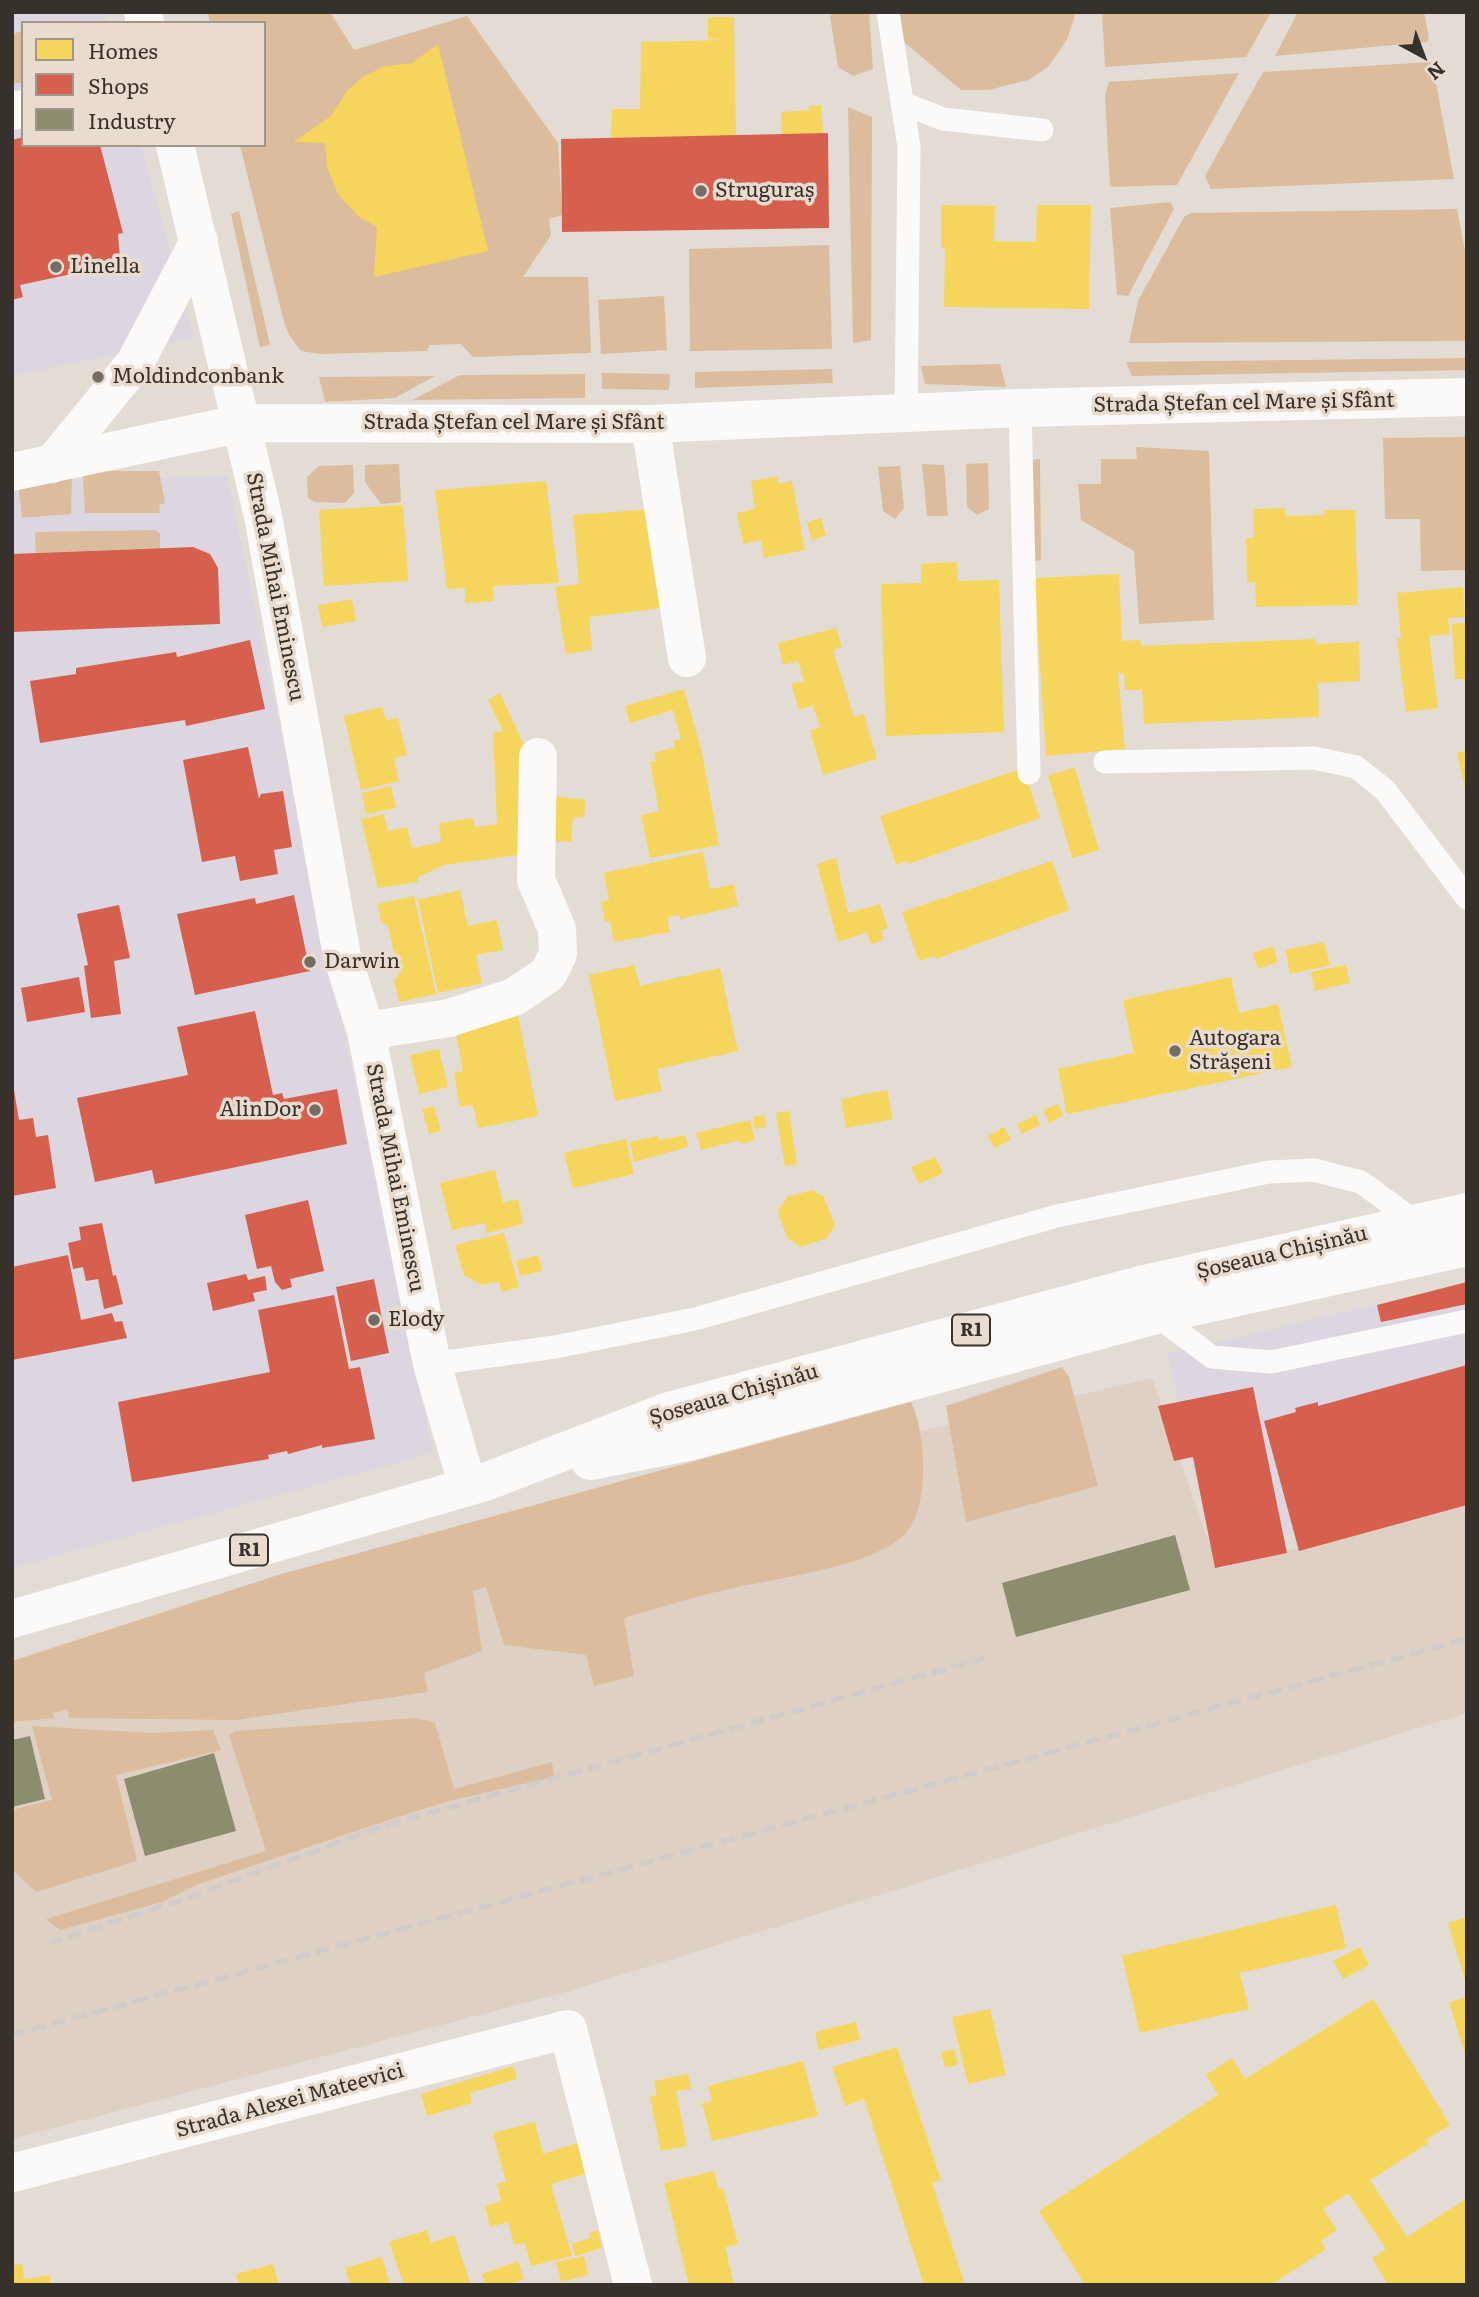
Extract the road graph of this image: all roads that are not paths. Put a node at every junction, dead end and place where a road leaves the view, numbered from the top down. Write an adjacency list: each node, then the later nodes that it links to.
1 (888, 12): 2 (lane)
2 (902, 103): 3 (lane); 8 (lane)
3 (1042, 130)
4 (176, 147): 5 (main road, Strada Mihai Eminescu)
5 (199, 241): 9 (main road, Strada Mihai Eminescu); 11 (main road)
6 (1467, 397): 7 (main road, Strada Ștefan cel Mare și Sfânt)
7 (1020, 408): 8 (main road, Strada Ștefan cel Mare și Sfânt); 16 (lane)
8 (906, 413): 10 (main road, Strada Ștefan cel Mare și Sfânt)
9 (243, 423): 10 (main road, Strada Ștefan cel Mare și Sfânt); 11 (main road, Strada Ștefan cel Mare și Sfânt); 18 (main road, Strada Mihai Eminescu)
10 (650, 424): 13 (main road)
11 (52, 464): 12 (main road, Strada Ștefan cel Mare și Sfânt)
12 (12, 472)
13 (687, 658)
14 (538, 757): 18 (main road)
15 (1105, 762): 17 (lane)
16 (1029, 773)
17 (1467, 898)
18 (366, 1031): 24 (main road, Strada Mihai Eminescu)
19 (1467, 1212): 20 (main road, Șoseaua Chișinău / R1)
20 (1417, 1223): 24 (lane); 25 (main road, Șoseaua Chișinău / R1)
21 (1467, 1247): 22 (main road)
22 (1156, 1315): 23 (lane); 25 (main road)
23 (1467, 1321)
24 (432, 1364): 25 (main road, Strada Mihai Eminescu)
25 (477, 1484): 26 (main road, Șoseaua Chișinău / R1)
26 (12, 1619)
27 (12, 2173): 28 (main road, Strada Alexei Mateevici)
28 (632, 2285)

